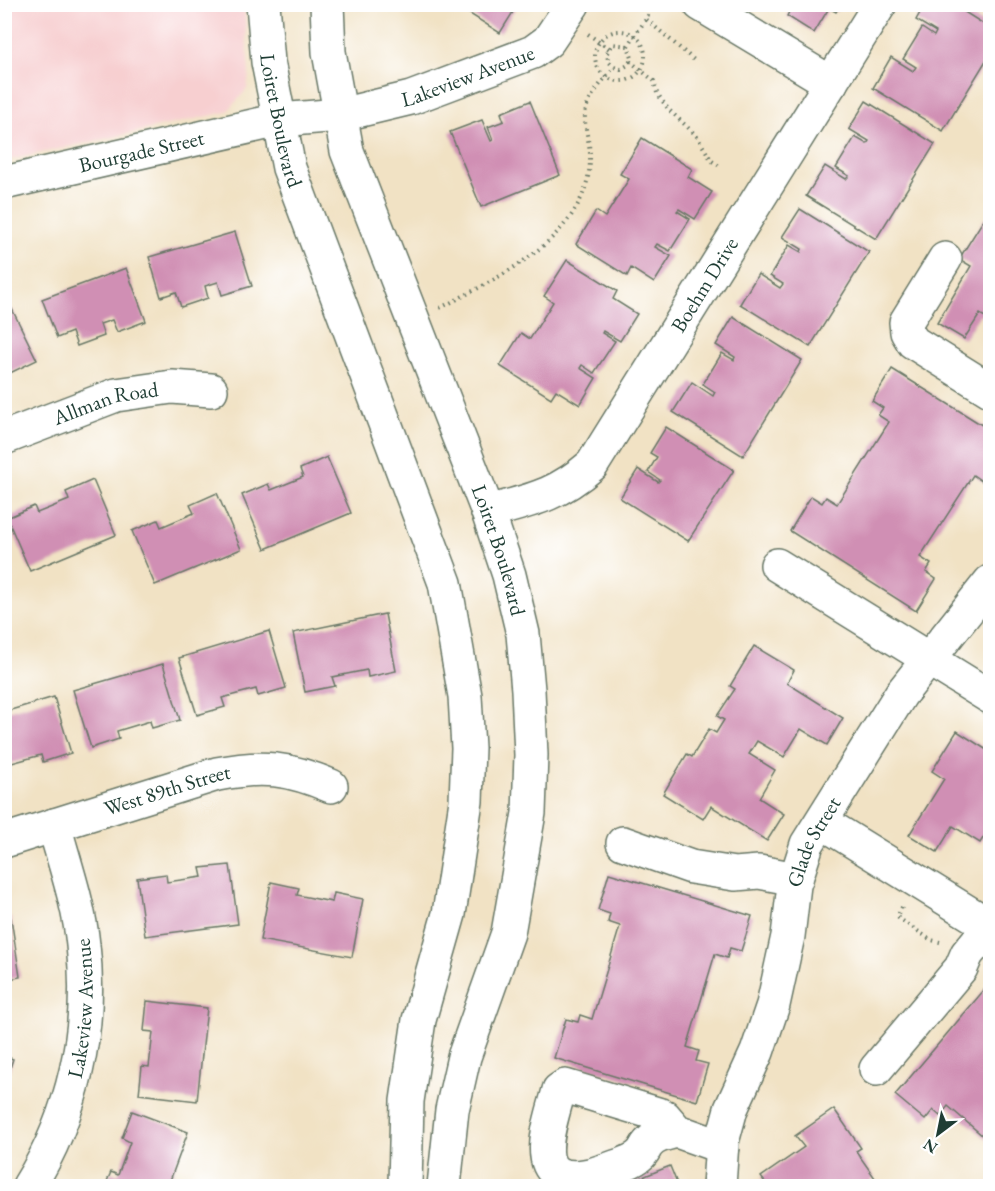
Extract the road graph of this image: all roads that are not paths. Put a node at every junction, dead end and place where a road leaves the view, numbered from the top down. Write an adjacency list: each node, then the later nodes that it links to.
1 (263, 4): 8 (street, Loiret Boulevard)
2 (327, 4): 7 (street, Loiret Boulevard)
3 (573, 4): 7 (street, Lakeview Avenue)
4 (700, 4): 6 (street)
5 (880, 4): 6 (street, Boehm Drive)
6 (831, 83): 14 (street, Boehm Drive)
7 (340, 115): 8 (street, Lakeview Avenue); 14 (street, Loiret Boulevard)
8 (279, 120): 9 (street, Bourgade Street); 30 (street, Loiret Boulevard)
9 (4, 183)
10 (945, 259): 12 (street)
11 (210, 390): 13 (street, Allman Road)
12 (990, 390)
13 (4, 438)
14 (488, 513): 31 (street, Loiret Boulevard)
15 (777, 565): 17 (street)
16 (990, 582): 17 (street, Glade Street)
17 (928, 660): 18 (street); 20 (street, Glade Street)
18 (990, 697)
19 (331, 786): 21 (street, West 89th Street)
20 (822, 822): 24 (street, Glade Street); 25 (street)
21 (54, 825): 22 (street, West 89th Street); 29 (street, Lakeview Avenue)
22 (4, 841)
23 (623, 843): 24 (street)
24 (796, 879): 28 (street, Glade Street)
25 (990, 926): 26 (street)
26 (876, 1069)
27 (677, 1131): 28 (street)
28 (722, 1144): 32 (street)
29 (29, 1186)
30 (405, 1186)
31 (444, 1186)
32 (719, 1186)

